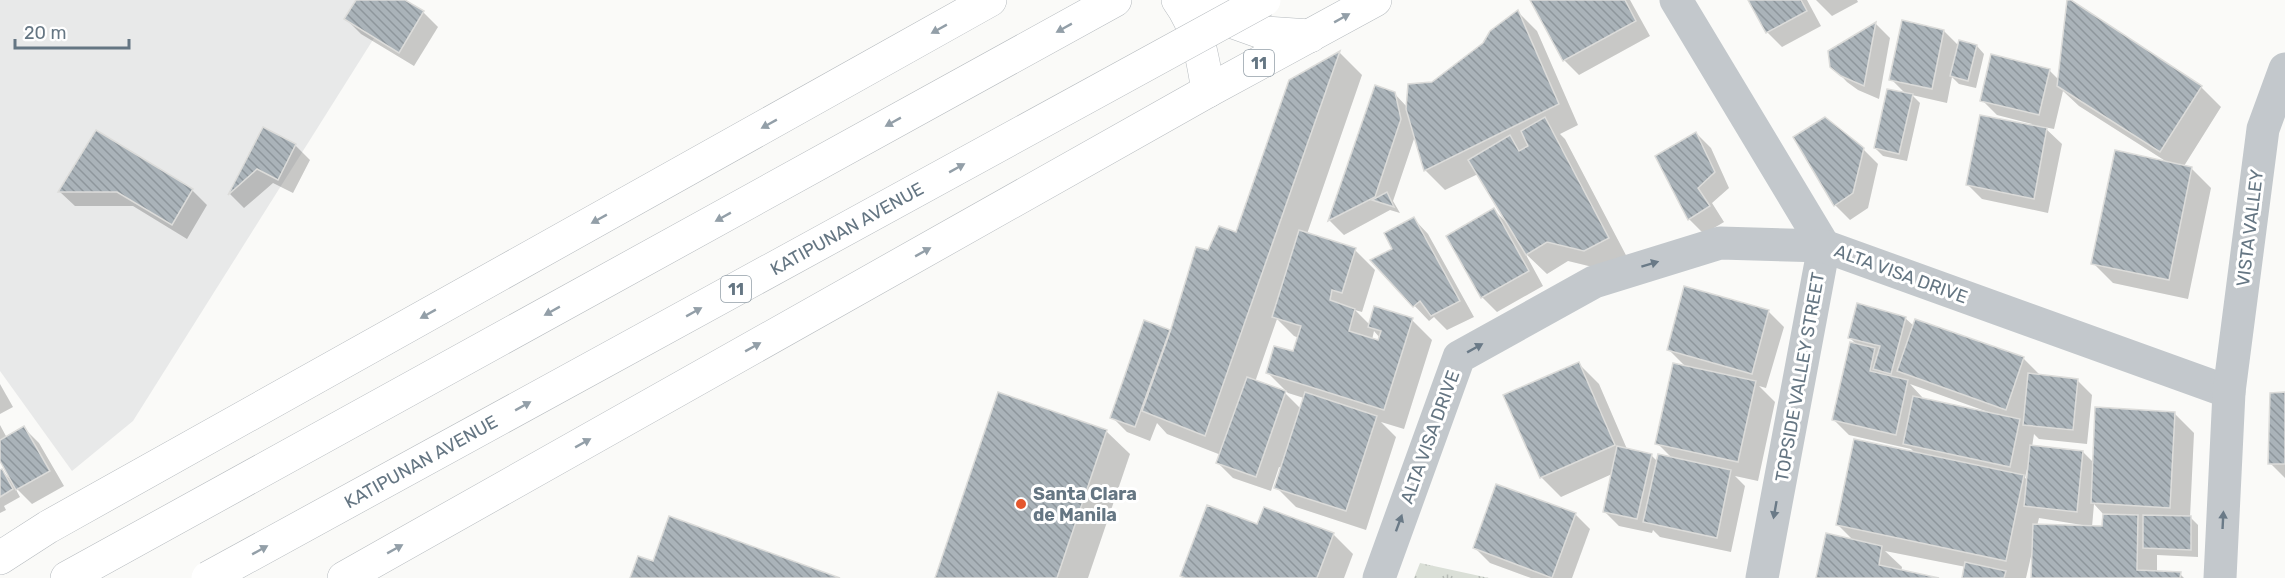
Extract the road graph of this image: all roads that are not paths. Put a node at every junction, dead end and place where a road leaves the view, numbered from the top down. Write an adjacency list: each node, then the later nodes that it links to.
1 (990, 0): 13 (main road, one-way to 13)
2 (1115, 0): 14 (main road, one-way to 14)
3 (1178, 0): 10 (main road)
4 (1213, 0): 8 (main road)
5 (1264, 0): 15 (main road, KATIPUNAN AVENUE / 11, one-way to 5, bridge)
6 (1375, 0): 8 (main road, 11, one-way to 6)
7 (1676, 0): 11 (street, TOPSIDE VALLEY STREET)
8 (1310, 36): 10 (main road, 11)
9 (2285, 69): 12 (street, VISTA VALLEY)
10 (1208, 91): 16 (main road, 11, one-way to 10)
11 (1824, 246): 12 (street, ALTA VISA DRIVE); 17 (street, ALTA VISA DRIVE, one-way to 11); 18 (street, TOPSIDE VALLEY STREET, one-way to 18)
12 (2229, 392): 19 (street, VISTA VALLEY, one-way to 12)
13 (0, 558)
14 (67, 578)
15 (208, 578)
16 (344, 578)
17 (1379, 578)
18 (1762, 578)
19 (2220, 578)

